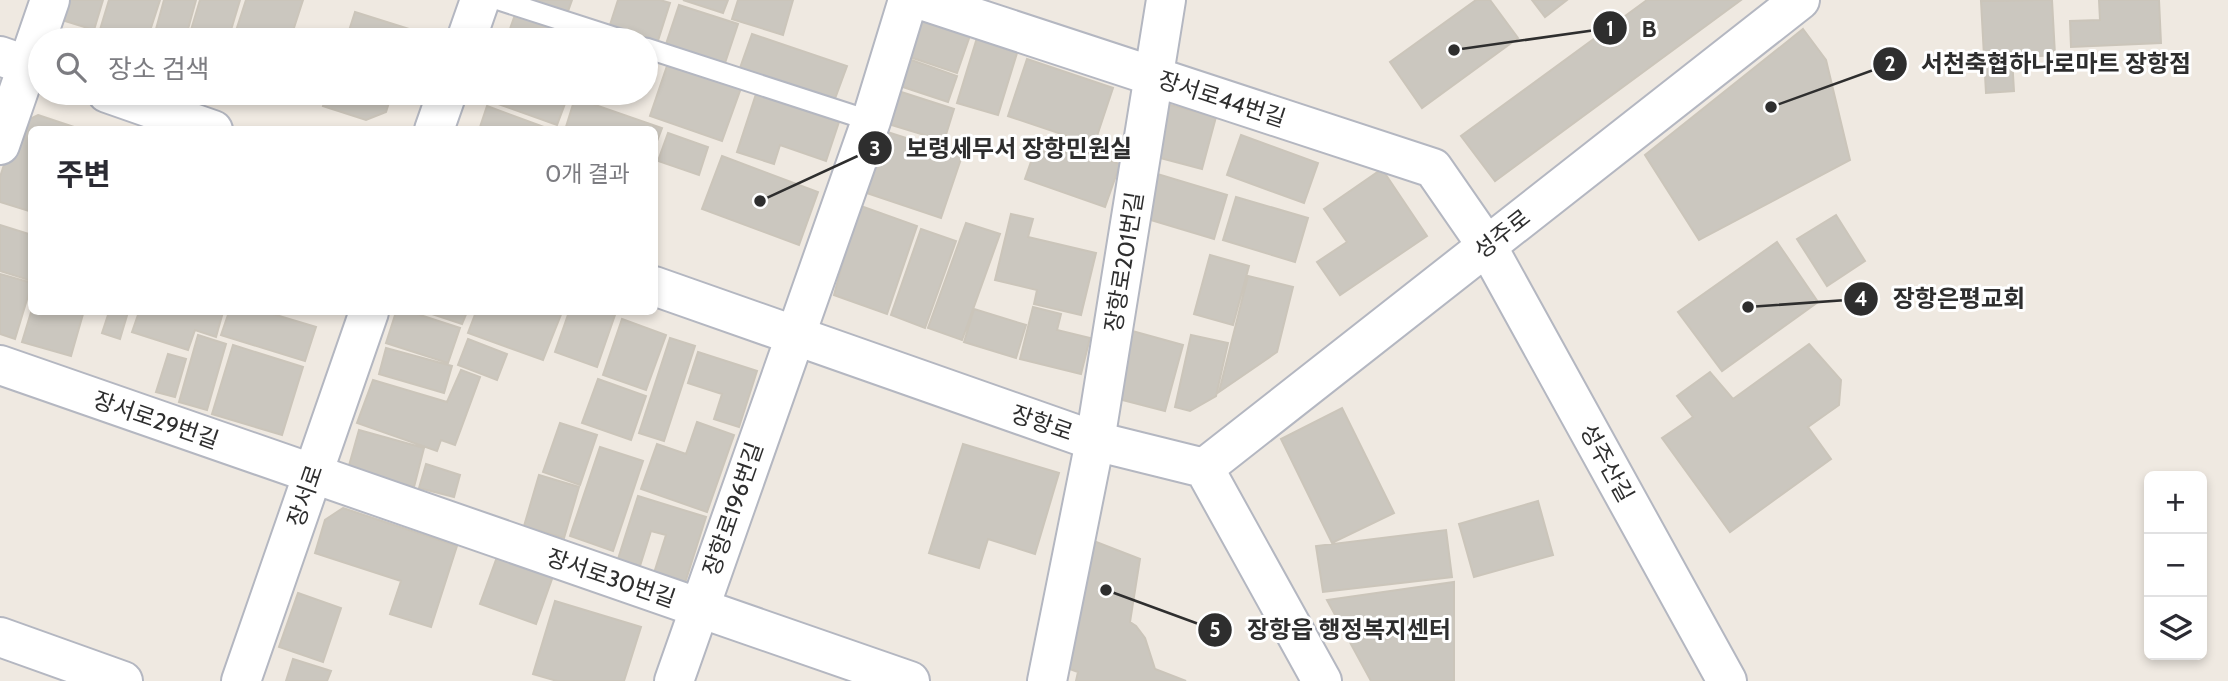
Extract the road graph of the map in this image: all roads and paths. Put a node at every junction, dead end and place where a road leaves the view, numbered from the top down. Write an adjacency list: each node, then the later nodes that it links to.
1 (50, 0): 8 (street)
2 (481, 0): 9 (street)
3 (499, 0): 10 (lane)
4 (908, 0): 16 (street, 장항로196번길)
5 (922, 0): 13 (street, 장서로44번길)
6 (1166, 0): 13 (street, 장항로201번길)
7 (1800, 0): 20 (street, 성주로)
8 (38, 28)
9 (470, 28)
10 (586, 28)
11 (658, 52): 16 (lane)
12 (23, 64): 19 (street)
13 (1153, 76): 20 (street, 장서로44번길); 25 (street, 장항로201번길)
14 (141, 105): 17 (street)
15 (443, 105): 18 (street)
16 (871, 121): 23 (street, 장항로196번길)
17 (202, 126)
18 (435, 126)
19 (0, 145)
20 (1487, 246): 26 (street, 성주로); 36 (street, 성주산길)
21 (658, 287): 23 (street, 장항로)
22 (368, 315): 27 (street, 장서로)
23 (793, 337): 25 (street, 장항로); 28 (street, 장항로196번길)
24 (0, 365): 27 (street, 장서로29번길)
25 (1095, 441): 26 (street, 장항로); 34 (street, 장항로201번길)
26 (1204, 468): 35 (street)
27 (312, 475): 28 (street, 장서로30번길); 31 (street, 장서로)
28 (698, 608): 32 (street, 장항로196번길); 33 (street, 장서로30번길)
29 (0, 637): 30 (street)
30 (123, 681)
31 (241, 681)
32 (674, 681)
33 (910, 681)
34 (1046, 681)
35 (1322, 681)
36 (1727, 681)

